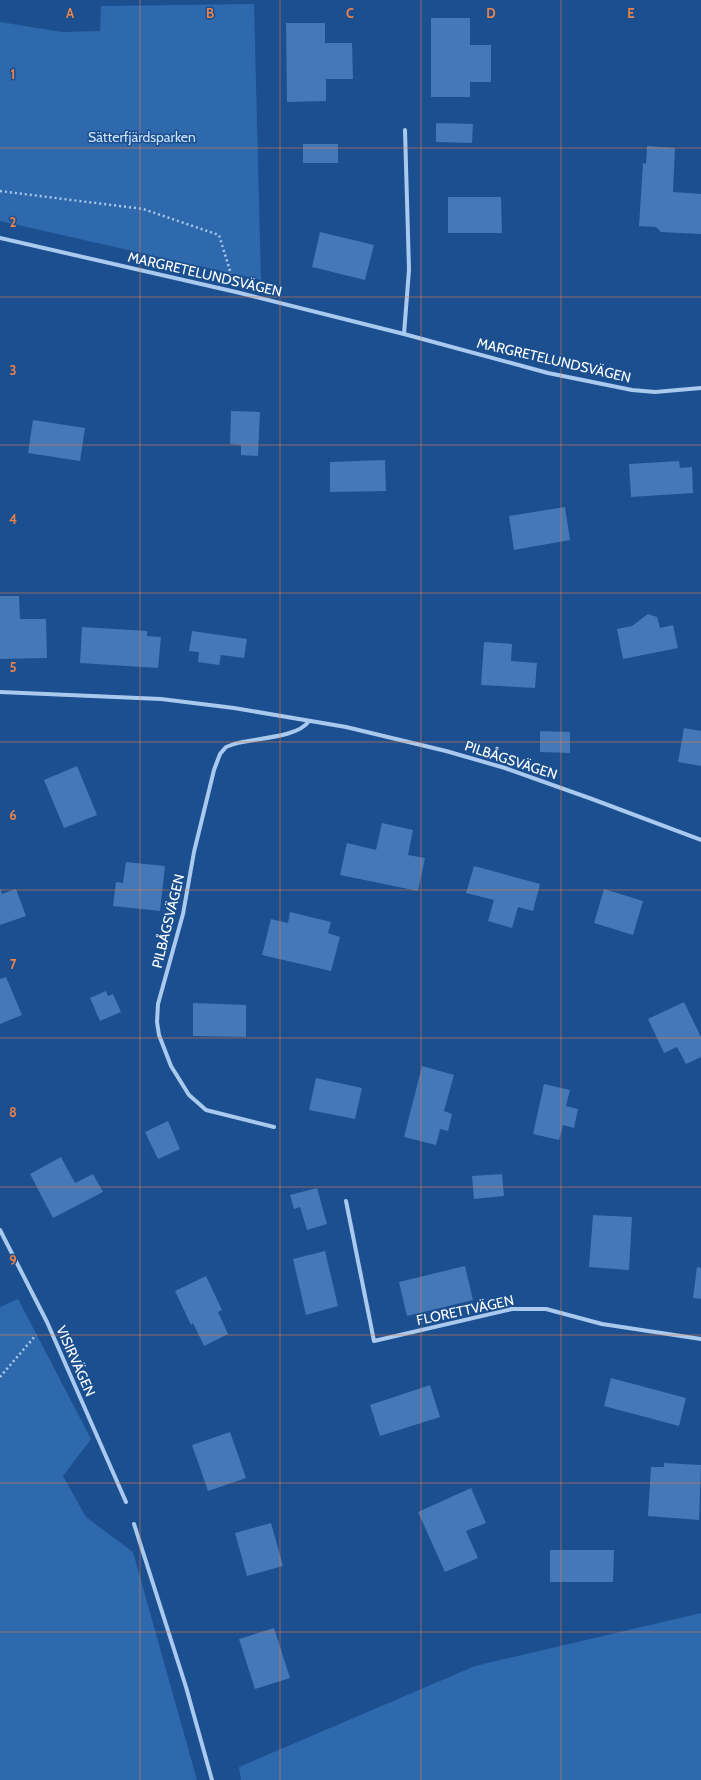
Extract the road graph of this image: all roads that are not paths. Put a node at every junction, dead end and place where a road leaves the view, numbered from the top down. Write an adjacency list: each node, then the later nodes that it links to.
1 (405, 130): 3 (street)
2 (0, 238): 3 (street, MARGRETELUNDSVÄGEN)
3 (404, 334): 4 (street, MARGRETELUNDSVÄGEN)
4 (701, 388)
5 (0, 692): 6 (street, PILBÅGSVÄGEN)
6 (309, 721): 7 (street, PILBÅGSVÄGEN); 8 (street, PILBÅGSVÄGEN)
7 (701, 840)
8 (274, 1127)
9 (346, 1201): 11 (street, FLORETTVÄGEN)
10 (0, 1230): 12 (street, VISIRVÄGEN)
11 (701, 1339)
12 (126, 1502)
13 (134, 1524): 14 (street)
14 (212, 1780)

